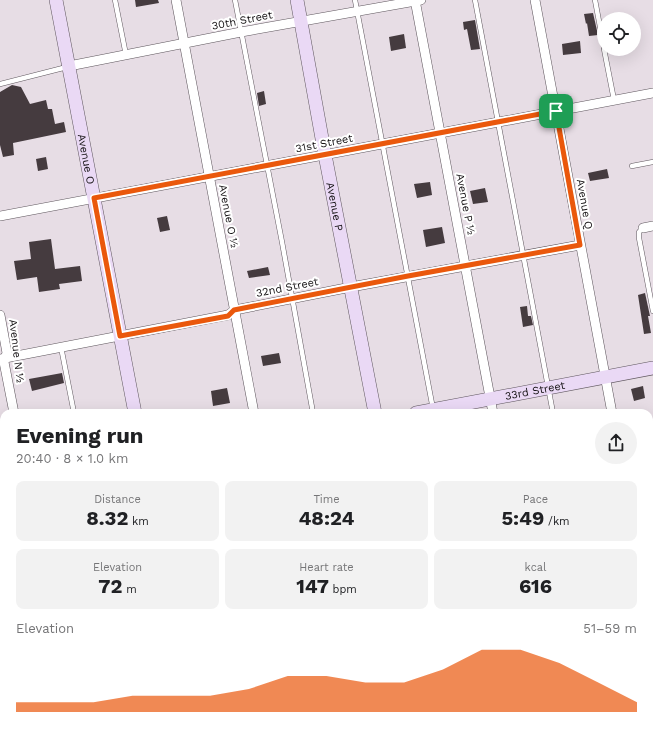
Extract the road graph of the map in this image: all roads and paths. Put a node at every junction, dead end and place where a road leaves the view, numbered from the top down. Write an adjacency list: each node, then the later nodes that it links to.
1 (56, 0): 18 (main road, Avenue O)
2 (115, 0): 16 (lane)
3 (176, 0): 15 (street, Avenue O ½)
4 (235, 0): 14 (lane)
5 (297, 0): 13 (main road, Avenue P)
6 (355, 0): 11 (lane)
7 (417, 0): 11 (street, 30th Street); 24 (street, Avenue P ½)
8 (475, 0): 23 (lane)
9 (535, 0): 22 (street, Avenue Q)
10 (595, 0): 12 (lane)
11 (357, 11): 13 (street, 30th Street); 25 (lane)
12 (597, 12)
13 (301, 21): 14 (street, 30th Street); 26 (main road, Avenue P)
14 (241, 32): 15 (street, 30th Street); 28 (lane)
15 (184, 44): 16 (street, 30th Street); 30 (street, Avenue O ½)
16 (126, 55): 18 (street, 30th Street)
17 (606, 56): 21 (lane)
18 (69, 66): 19 (lane); 31 (main road, Avenue O)
19 (0, 84)
20 (653, 93): 21 (street, 31st Street)
21 (614, 100): 22 (street, 31st Street)
22 (556, 111): 23 (street, 31st Street); 35 (street, Avenue Q)
23 (498, 122): 24 (street, 31st Street); 36 (lane)
24 (440, 133): 25 (street, 31st Street); 37 (street, Avenue P ½)
25 (383, 144): 26 (street, 31st Street); 38 (lane)
26 (325, 155): 28 (street, 31st Street); 39 (main road, Avenue P)
27 (653, 162): 29 (lane)
28 (267, 166): 30 (street, 31st Street); 40 (lane)
29 (632, 166)
30 (209, 177): 31 (street, 31st Street); 41 (street, Avenue O ½)
31 (94, 198): 32 (street, 31st Street); 44 (main road, Avenue O)
32 (0, 216)
33 (653, 226): 34 (street)
34 (643, 228): 42 (lane)
35 (580, 245): 36 (street, 32nd Street); 48 (street, Avenue Q)
36 (523, 255): 37 (street, 32nd Street); 49 (lane)
37 (465, 266): 38 (street, 32nd Street); 50 (street, Avenue P ½)
38 (408, 276): 39 (street, 32nd Street); 57 (lane)
39 (351, 287): 40 (street, 32nd Street); 56 (main road, Avenue P)
40 (292, 298): 41 (street, 32nd Street); 55 (lane)
41 (234, 310): 44 (street, 32nd Street); 54 (street, Avenue O ½)
42 (653, 311)
43 (0, 315): 46 (street, Avenue N ½)
44 (120, 336): 45 (street, 32nd Street); 53 (main road, Avenue O)
45 (61, 348): 46 (street, 32nd Street); 52 (lane)
46 (3, 358): 51 (street, Avenue N ½)
47 (653, 368): 48 (main road, 33rd Street)
48 (605, 377): 49 (main road, 33rd Street); 61 (street, Avenue Q)
49 (548, 388): 50 (main road, 33rd Street); 60 (lane)
50 (490, 399): 58 (main road, 33rd Street); 59 (street, Avenue P ½)
51 (13, 409)
52 (73, 409)
53 (134, 409)
54 (253, 409)
55 (312, 409)
56 (374, 409)
57 (433, 409)
58 (442, 409)
59 (492, 409)
60 (552, 409)
61 (611, 409)

